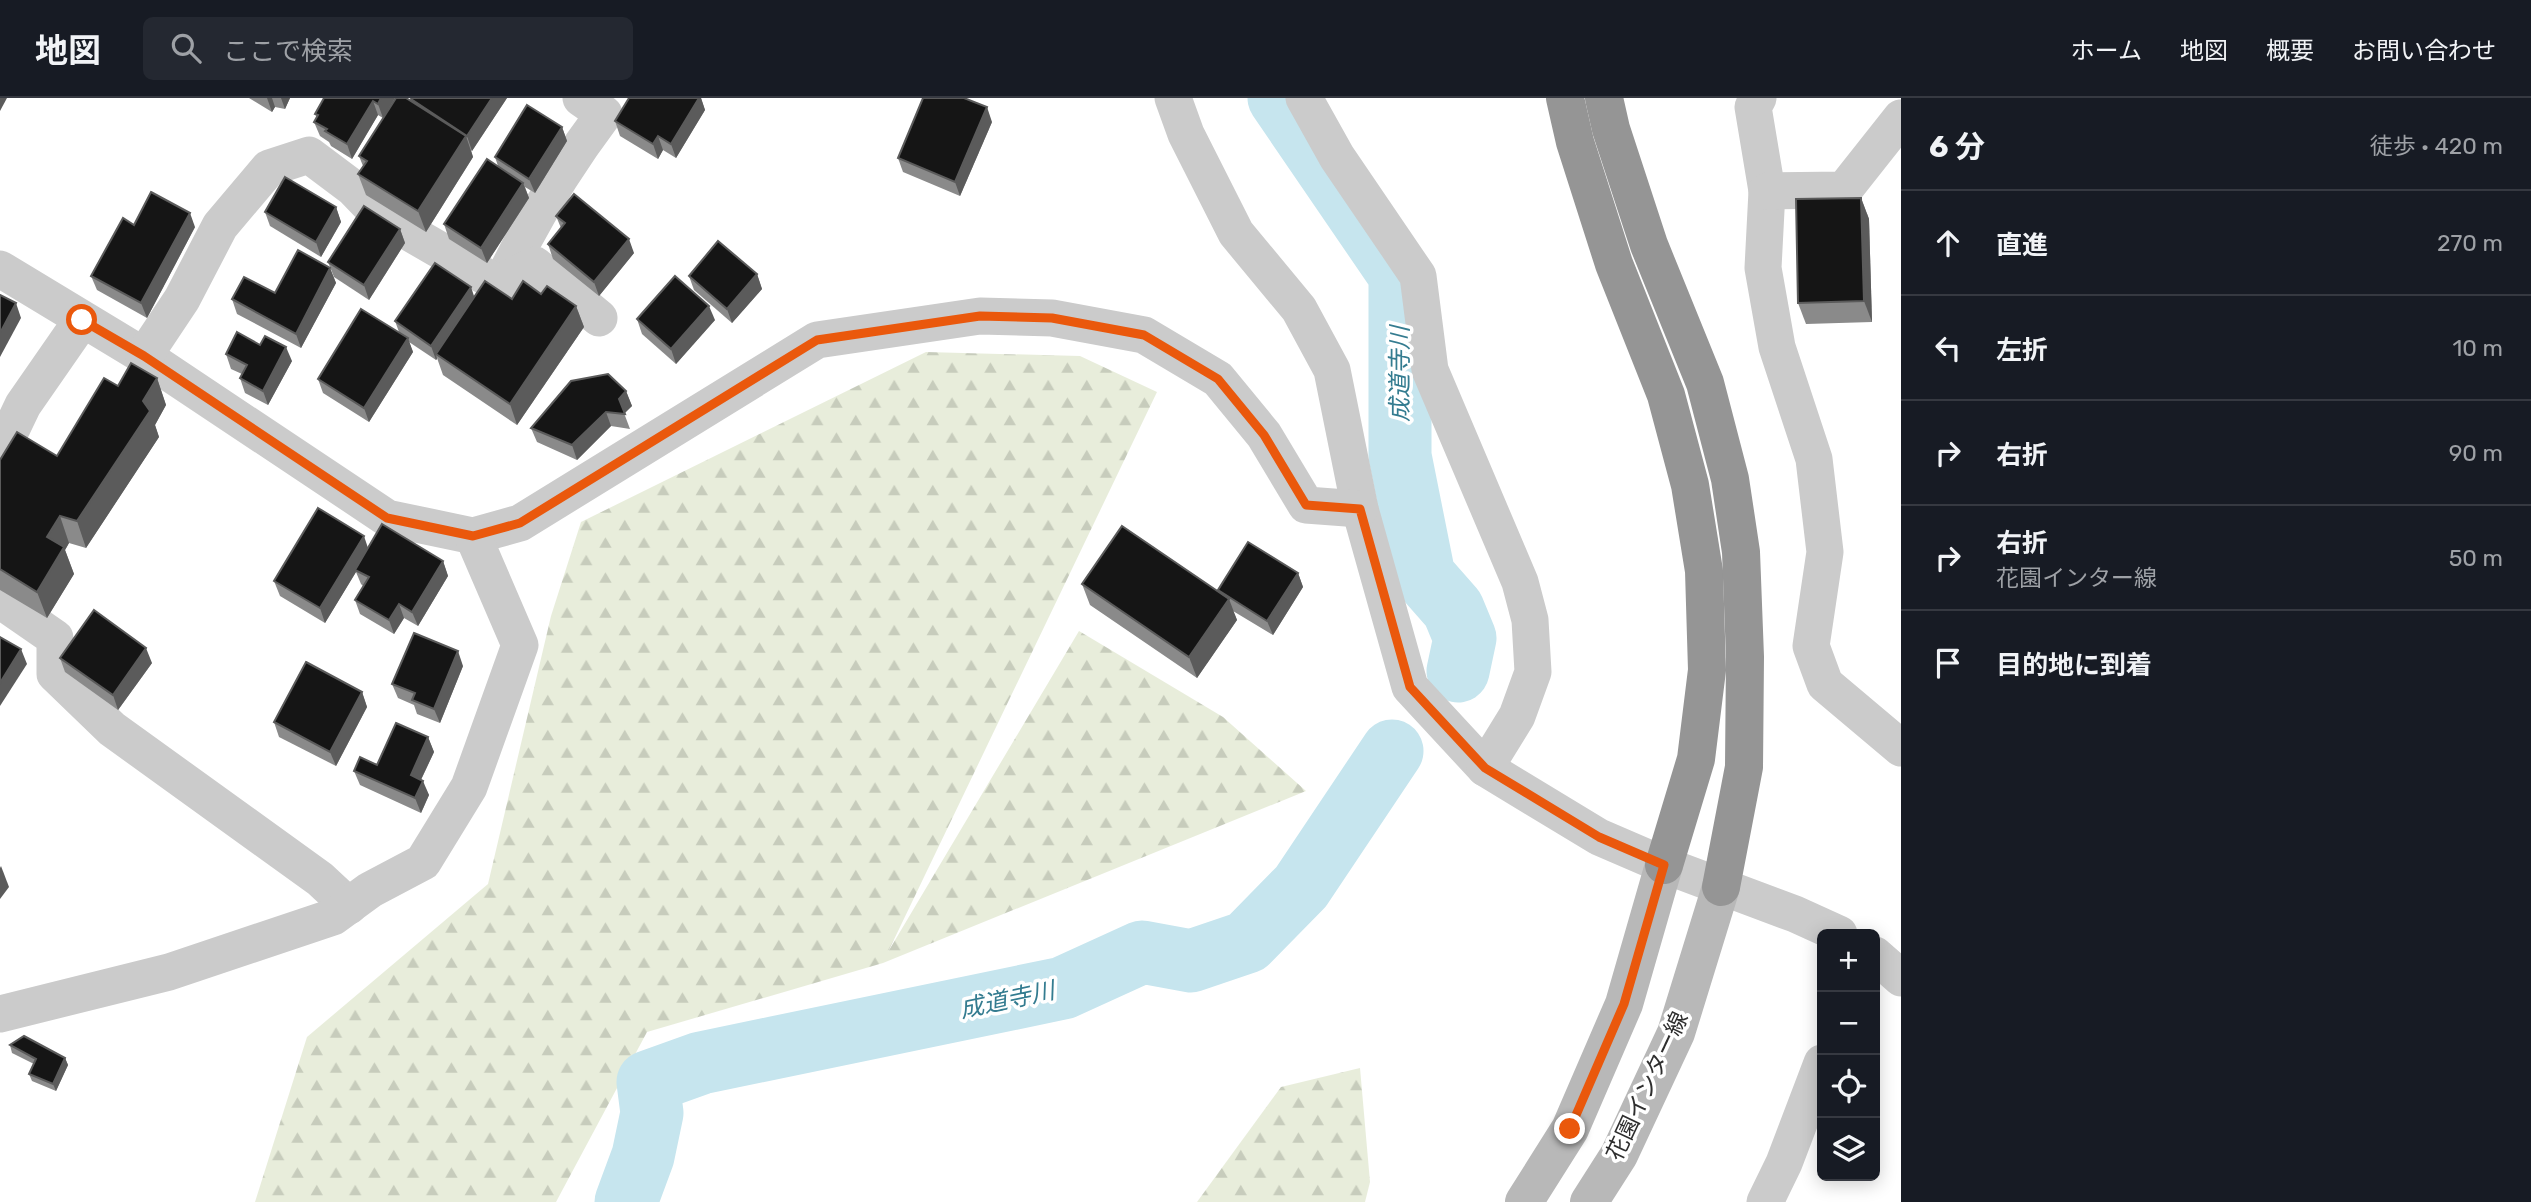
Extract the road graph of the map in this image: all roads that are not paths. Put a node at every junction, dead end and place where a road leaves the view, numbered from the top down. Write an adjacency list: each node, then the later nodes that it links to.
1 (581, 98): 10 (street)
2 (1172, 98): 15 (street)
3 (1304, 98): 19 (street)
4 (1565, 98): 20 (highway)
5 (1604, 98): 21 (highway)
6 (1758, 98): 8 (street)
7 (1901, 118): 8 (street)
8 (1767, 191): 18 (street)
9 (0, 269): 12 (street)
10 (502, 282): 11 (street); 13 (street)
11 (599, 318)
12 (82, 320): 13 (street); 14 (street)
13 (144, 356): 16 (street)
14 (0, 453)
15 (1360, 509): 16 (street); 19 (street)
16 (473, 536): 22 (street)
17 (0, 600): 22 (street)
18 (1901, 748)
19 (1485, 768): 20 (street)
20 (1664, 865): 21 (street); 29 (main road)
21 (1721, 887): 23 (street); 30 (main road, 花園インター線)
22 (349, 905): 27 (street)
23 (1828, 929)
24 (1880, 960): 25 (street)
25 (1901, 980): 26 (street)
26 (1880, 990)
27 (0, 1014)
28 (1817, 1076): 31 (street)
29 (1524, 1202)
30 (1589, 1202)
31 (1765, 1202)

